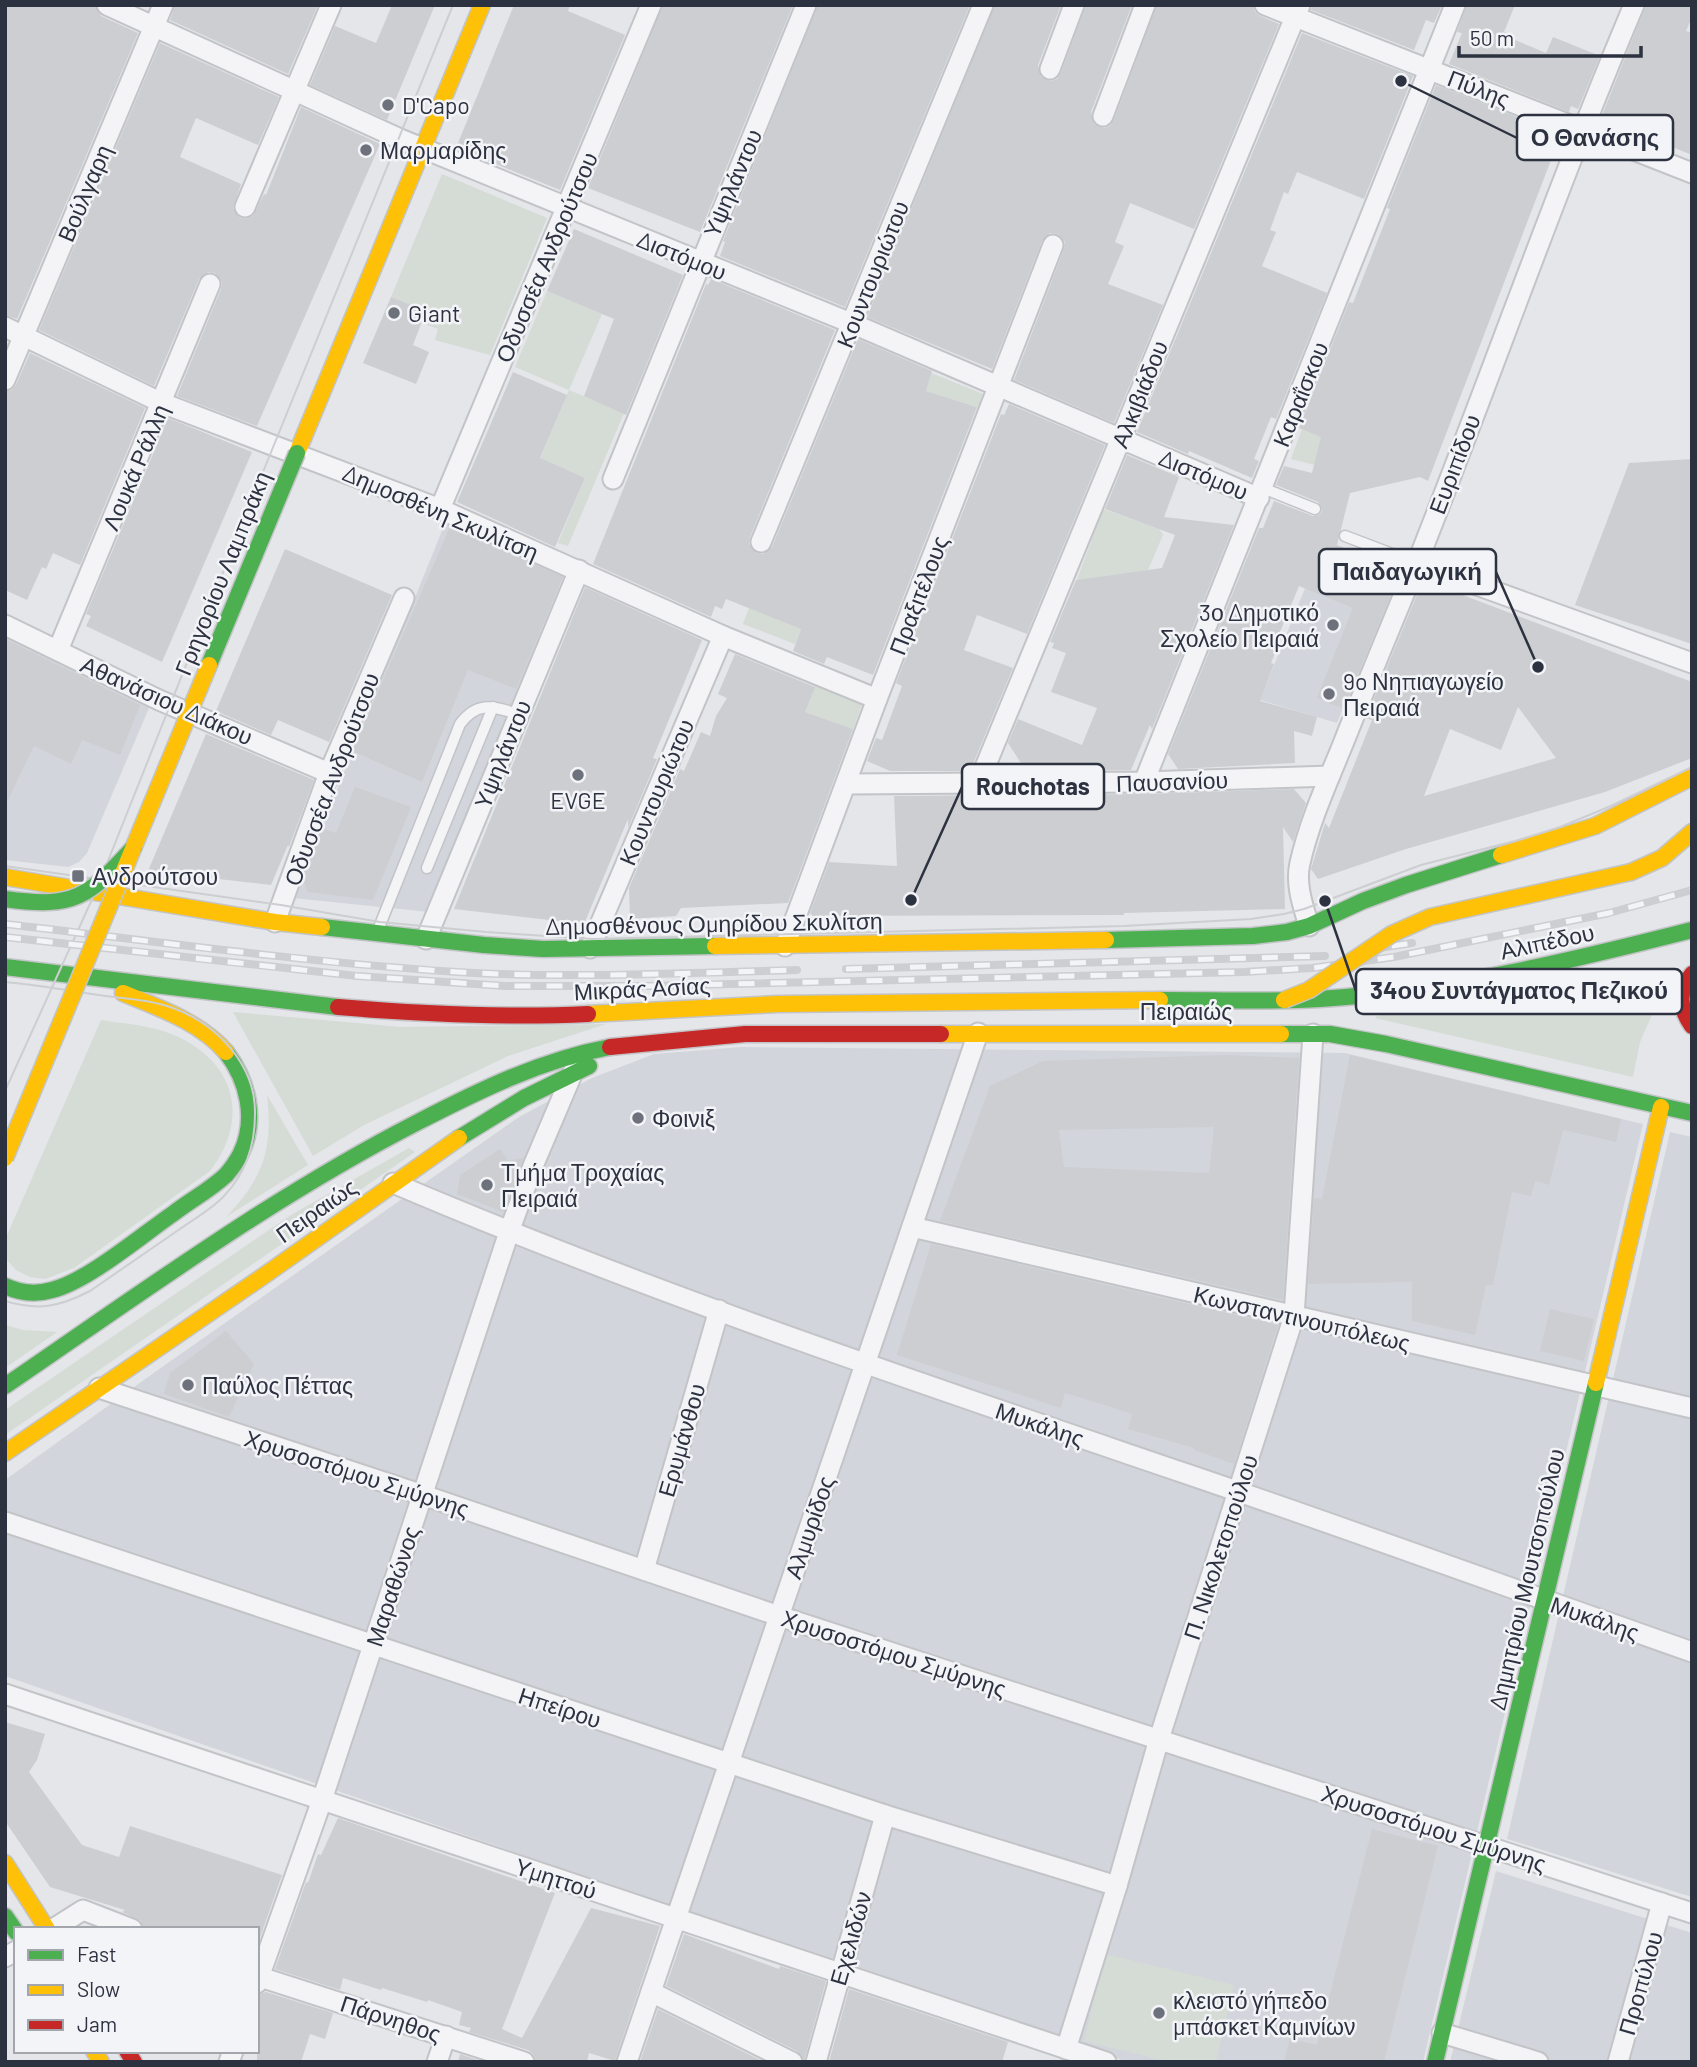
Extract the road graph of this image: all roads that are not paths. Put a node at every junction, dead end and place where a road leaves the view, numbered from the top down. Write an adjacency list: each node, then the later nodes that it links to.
1 (107, 5): 14 (street, Διστόμου)
2 (163, 5): 14 (street, Βούλγαρη)
3 (331, 5): 17 (street)
4 (482, 5): 20 (main road, Γρηγορίου Λαμπράκη)
5 (651, 5): 23 (street, Οδυσσέα Ανδρούτσου)
6 (806, 5): 25 (street, Υψηλάντου)
7 (983, 5): 27 (street, Κουντουριώτου)
8 (1074, 5): 15 (street)
9 (1145, 5): 18 (street)
10 (1265, 5): 13 (street, Πύλης)
11 (1455, 5): 16 (street, Καραΐσκου)
12 (1634, 5): 19 (street, Ευριπίδου)
13 (1298, 11): 16 (street, Πύλης); 33 (street, Αλκιβιάδου)
14 (154, 26): 17 (street, Διστόμου); 29 (street, Βούλγαρη)
15 (1049, 69)
16 (1429, 69): 19 (street, Πύλης); 36 (street, Καραΐσκου)
17 (295, 91): 20 (street, Διστόμου); 22 (street)
18 (1103, 116)
19 (1581, 128): 21 (street, Πύλης); 41 (street, Ευριπίδου)
20 (422, 148): 23 (street, Διστόμου); 34 (main road, Γρηγορίου Λαμπράκη)
21 (1692, 173)
22 (244, 206)
23 (568, 208): 25 (street, Διστόμου); 37 (street, Οδυσσέα Ανδρούτσου)
24 (1053, 245): 31 (street, Πραξιτέλους)
25 (700, 262): 27 (street, Διστόμου); 35 (street, Υψηλάντου)
26 (211, 284): 32 (street, Λουκά Ράλλη)
27 (851, 323): 31 (street, Διστόμου); 40 (street, Κουντουριώτου)
28 (5, 327): 29 (street, Δημοσθένη Σκυλίτση)
29 (23, 336): 30 (street, Βούλγαρη); 32 (street, Δημοσθένη Σκυλίτση)
30 (5, 380)
31 (999, 385): 33 (street, Διστόμου); 48 (street, Πραξιτέλους)
32 (162, 403): 34 (street, Δημοσθένη Σκυλίτση); 46 (street, Λουκά Ράλλη)
33 (1121, 439): 36 (street, Διστόμου); 56 (street, Αλκιβιάδου)
34 (297, 453): 37 (street, Δημοσθένη Σκυλίτση); 58 (main road, Γρηγορίου Λαμπράκη, bridge)
35 (613, 479)
36 (1261, 493): 38 (lane, Διστόμου); 54 (street, Καραΐσκου)
37 (440, 509): 42 (street, Δημοσθένη Σκυλίτση)
38 (1315, 509)
39 (1345, 536): 41 (lane)
40 (761, 542)
41 (1416, 563): 47 (street); 52 (street, Ευριπίδου)
42 (579, 570): 45 (street, Δημοσθένη Σκυλίτση); 50 (street, Υψηλάντου)
43 (404, 598): 51 (street, Οδυσσέα Ανδρούτσου)
44 (5, 625): 46 (street, Αθανάσιου Διάκου)
45 (723, 636): 48 (street, Δημοσθένη Σκυλίτση); 68 (street, Κουντουριώτου)
46 (58, 650): 51 (street, Αθανάσιου Διάκου)
47 (1692, 663)
48 (877, 699): 55 (street, Πραξιτέλους)
49 (493, 707): 50 (lane); 59 (lane); 65 (lane)
50 (519, 714): 66 (street, Υψηλάντου)
51 (330, 773): 62 (street, Οδυσσέα Ανδρούτσου)
52 (1330, 776): 54 (street, Παυσανίου); 63 (street, Ευριπίδου)
53 (1692, 777): 63 (main road, Δημοσθένους Ομηρίδου Σκυλίτση)
54 (1144, 782): 56 (street, Παυσανίου)
55 (847, 784): 56 (street, Παυσανίου); 67 (street, Πραξιτέλους)
56 (978, 784)
57 (1692, 832): 72 (main road, bridge)
58 (134, 847): 61 (main road, bridge); 80 (main road, Γρηγορίου Λαμπράκη, bridge)
59 (427, 868)
60 (5, 877): 62 (main road, Δημοσθένους Ομηρίδου Σκυλίτση)
61 (5, 900)
62 (275, 922): 65 (main road, Δημοσθένους Ομηρίδου Σκυλίτση)
63 (1309, 926): 67 (main road, Δημοσθένους Ομηρίδου Σκυλίτση)
64 (1692, 930): 72 (main road, Αλιπέδου)
65 (377, 934): 66 (main road, Δημοσθένους Ομηρίδου Σκυλίτση)
66 (426, 939): 68 (main road, Δημοσθένους Ομηρίδου Σκυλίτση)
67 (785, 946): 68 (main road, Δημοσθένους Ομηρίδου Σκυλίτση)
68 (590, 948)
69 (5, 967): 71 (main road, Μικράς Ασίας)
70 (1692, 974): 73 (main road)
71 (86, 978): 72 (main road, Μικράς Ασίας); 84 (main road)
72 (1284, 1000)
73 (1692, 1026)
74 (978, 1033): 75 (main road, Πειραιώς); 76 (main road, Πειραιώς); 82 (street, Αλμυρίδος)
75 (1313, 1034): 78 (main road, Πειραιώς); 86 (street, Π. Νικολετοπούλου)
76 (671, 1040): 77 (main road, Πειραιώς); 89 (main road, Πειραιώς)
77 (573, 1072): 81 (main road, Πειραιώς); 83 (street, Μαραθώνος)
78 (1661, 1107): 79 (main road, Πειραιώς); 88 (main road, Δημητρίου Μουτσοπούλου)
79 (1692, 1113)
80 (5, 1158)
81 (393, 1183): 83 (street, Μυκάλης); 90 (main road, Πειραιώς)
82 (912, 1227): 86 (street, Κωνσταντινουπόλεως); 87 (street, Αλμυρίδος)
83 (509, 1232): 85 (street, Μυκάλης); 94 (street, Μαραθώνος)
84 (5, 1286)
85 (719, 1310): 87 (street, Μυκάλης); 96 (street, Ερυμάνθου)
86 (1294, 1316): 88 (street, Κωνσταντινουπόλεως); 93 (street, Π. Νικολετοπούλου)
87 (865, 1364): 93 (street, Μυκάλης); 98 (street, Αλμυρίδος)
88 (1595, 1385): 91 (street, Κωνσταντινουπόλεως); 97 (main road, Δημητρίου Μουτσοπούλου)
89 (5, 1387)
90 (99, 1388): 92 (main road, Πειραιώς); 94 (street, Χρυσοστόμου Σμύρνης)
91 (1692, 1408)
92 (5, 1452)
93 (1237, 1491): 97 (street, Μυκάλης); 102 (street, Π. Νικολετοπούλου)
94 (423, 1495): 96 (street, Χρυσοστόμου Σμύρνης); 99 (street, Μαραθώνος)
95 (5, 1522): 99 (street, Ηπείρου)
96 (644, 1570): 98 (street, Χρυσοστόμου Σμύρνης)
97 (1544, 1600): 100 (street, Μυκάλης); 106 (main road, Δημητρίου Μουτσοπούλου)
98 (779, 1616): 102 (street, Χρυσοστόμου Σμύρνης); 103 (street, Αλμυρίδος)
99 (373, 1646): 103 (street, Ηπείρου); 104 (street, Μαραθώνος)
100 (1692, 1652)
101 (5, 1694): 104 (street, Υμηττού)
102 (1159, 1739): 106 (street, Χρυσοστόμου Σμύρνης); 108 (street, Π. Νικολετοπούλου)
103 (729, 1762): 105 (street, Ηπείρου); 111 (street, Αλμυρίδος)
104 (323, 1800): 111 (street, Υμηττού); 116 (street, Μαραθώνος)
105 (885, 1815): 108 (street, Ηπείρου); 115 (street, Εχελιδών)
106 (1486, 1846): 109 (street, Χρυσοστόμου Σμύρνης); 119 (main road, Δημητρίου Μουτσοπούλου)
107 (5, 1863): 112 (main road)
108 (1117, 1886): 121 (street, Π. Νικολετοπούλου)
109 (1662, 1903): 110 (street, Χρυσοστόμου Σμύρνης); 130 (street, Προπύλου)
110 (1692, 1913)
111 (676, 1918): 115 (street, Υμηττού); 118 (street, Αλμυρίδος)
112 (46, 1927)
113 (56, 1927): 114 (street)
114 (127, 1927)
115 (841, 1973): 121 (street, Υμηττού); 126 (street, Εχελιδών)
116 (259, 1976)
117 (259, 1979): 120 (street, Πάρνηθος)
118 (651, 1992): 124 (street, Αλμυρίδος); 125 (street)
119 (1442, 2033): 128 (main road, Δημητρίου Μουτσοπούλου); 129 (street)
120 (446, 2036): 122 (street); 123 (street, Πάρνηθος)
121 (1066, 2049): 127 (street, Υμηττού)
122 (437, 2062)
123 (524, 2062)
124 (627, 2062)
125 (792, 2062)
126 (816, 2062)
127 (1106, 2062)
128 (1435, 2062)
129 (1538, 2062)
130 (1618, 2062)

